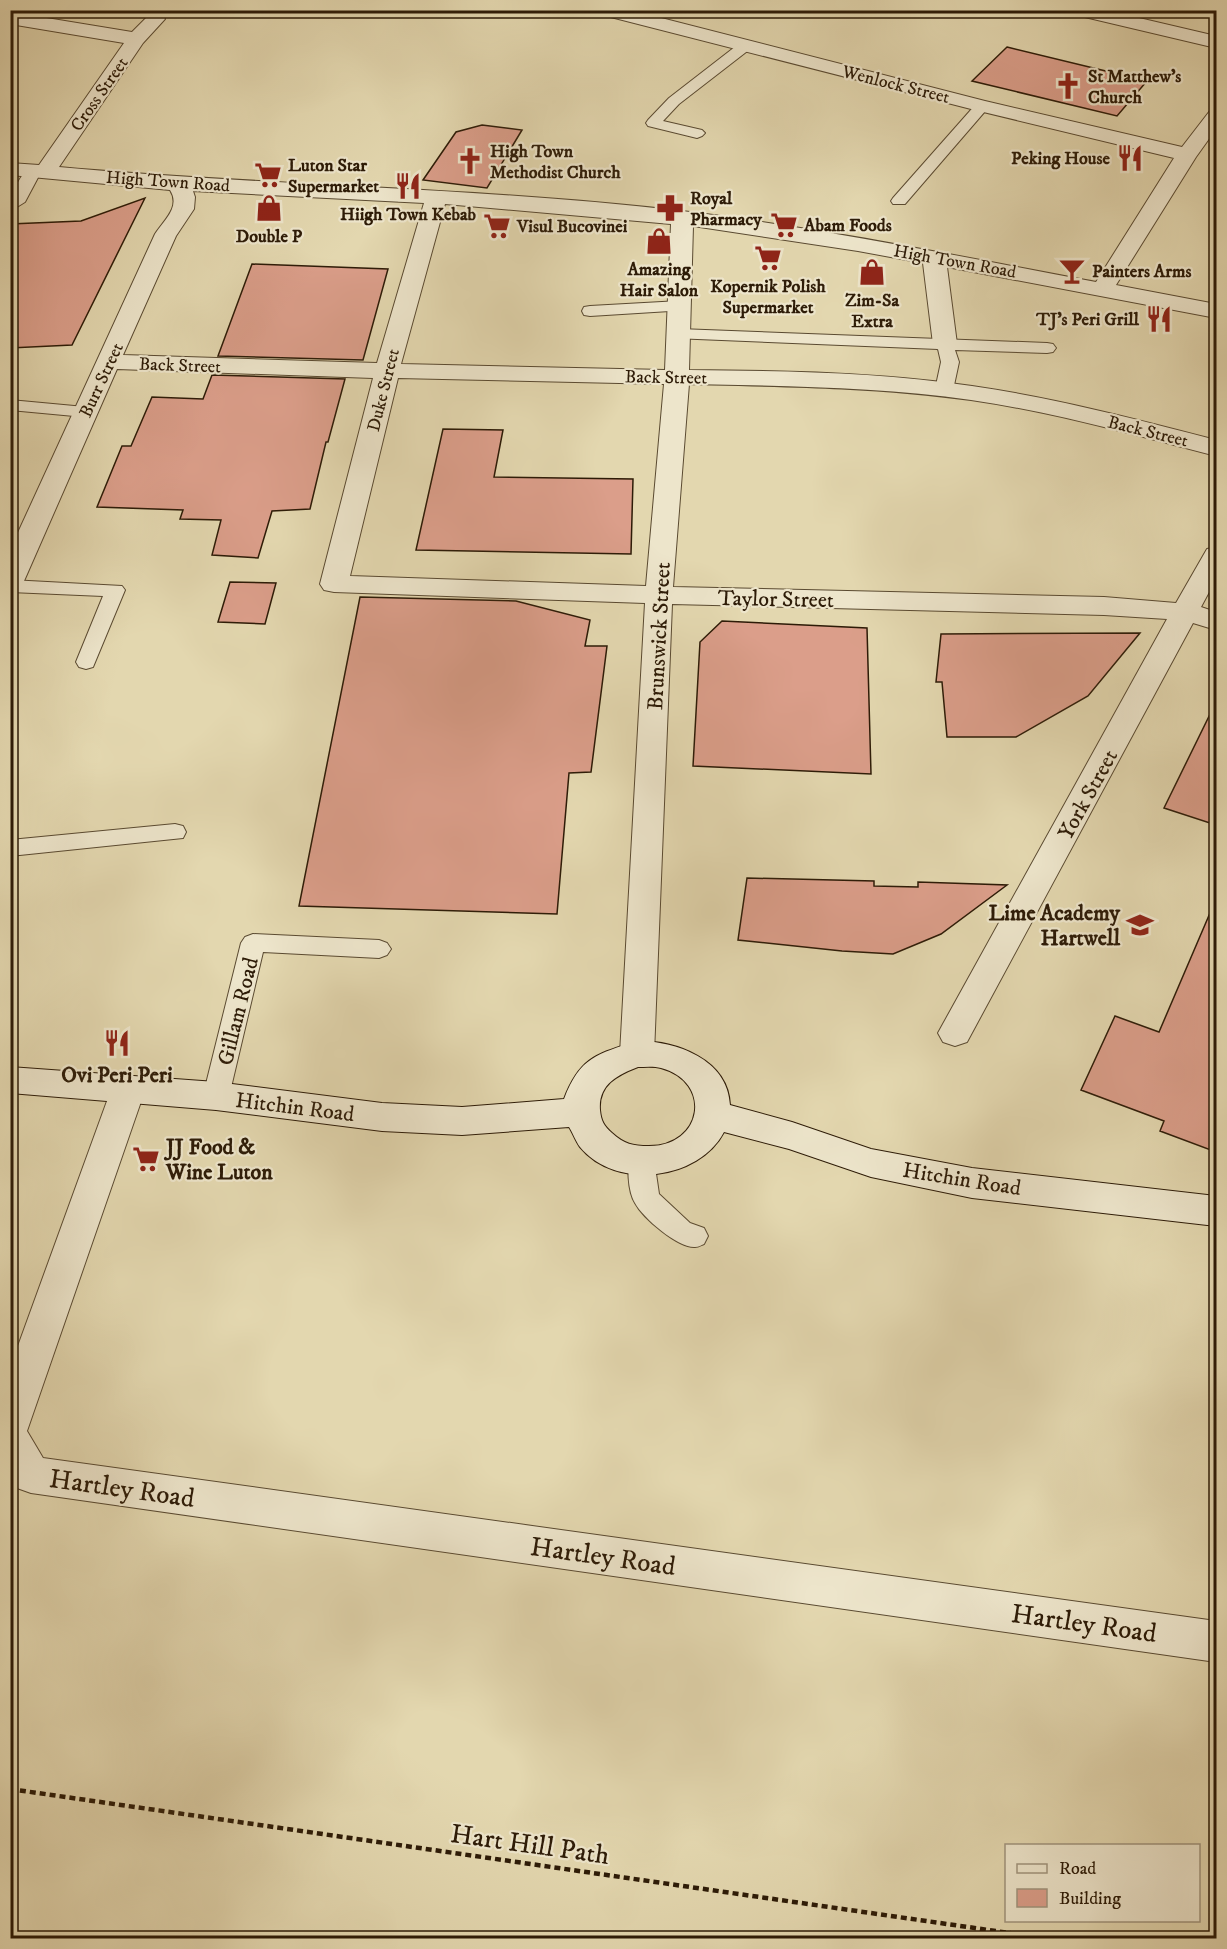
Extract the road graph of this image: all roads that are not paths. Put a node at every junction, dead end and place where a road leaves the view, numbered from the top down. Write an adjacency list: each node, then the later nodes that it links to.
1 (606, 10): 7 (street, Wenlock Street)
2 (1078, 10): 6 (street)
3 (10, 18): 5 (street)
4 (156, 19): 5 (street, Cross Street)
5 (136, 39): 13 (street, Cross Street)
6 (1216, 42)
7 (744, 46): 8 (street, Wenlock Street); 10 (lane)
8 (982, 106): 11 (street, Wenlock Street); 16 (lane)
9 (1216, 116): 11 (street)
10 (697, 133)
11 (1187, 154): 20 (street)
12 (10, 169): 13 (street, High Town Road)
13 (40, 171): 14 (street, High Town Road); 17 (lane)
14 (176, 184): 15 (street, High Town Road); 26 (street, Burr Street)
15 (436, 197): 18 (street, High Town Road); 27 (street, Duke Street)
16 (899, 201)
17 (17, 202)
18 (682, 218): 19 (street, High Town Road); 23 (street, Brunswick Street)
19 (934, 257): 20 (street, High Town Road); 24 (street)
20 (1103, 288): 21 (street, High Town Road)
21 (1216, 310)
22 (590, 311): 23 (lane)
23 (679, 320): 24 (lane); 28 (street, Brunswick Street)
24 (945, 344): 25 (lane); 29 (lane)
25 (1047, 348)
26 (109, 363): 27 (street, Back Street); 31 (street, Burr Street)
27 (387, 372): 28 (street, Back Street); 35 (street, Duke Street)
28 (677, 378): 29 (street, Back Street); 37 (street, Brunswick Street)
29 (944, 390): 32 (street, Back Street)
30 (10, 405): 31 (lane)
31 (85, 412): 34 (street, Burr Street)
32 (1216, 448)
33 (1216, 555): 38 (street, York Street)
34 (10, 581)
35 (334, 584): 37 (street, Taylor Street)
36 (10, 586): 40 (lane)
37 (659, 595): 38 (street, Taylor Street); 45 (street, Brunswick Street)
38 (1187, 612): 39 (street, Taylor Street); 44 (street, York Street)
39 (1216, 621)
40 (86, 662)
41 (175, 832): 42 (lane)
42 (10, 848)
43 (380, 949): 48 (lane, Gillam Road)
44 (956, 1033)
45 (637, 1054): 49 (street); 50 (street)
46 (10, 1080): 47 (street, Hitchin Road)
47 (128, 1090): 48 (street, Hitchin Road); 54 (street)
48 (216, 1096): 49 (street, Hitchin Road)
49 (580, 1112): 51 (street)
50 (714, 1115): 51 (street); 52 (street, Hitchin Road)
51 (641, 1161): 53 (lane)
52 (1216, 1211)
53 (695, 1236)
54 (10, 1424)
55 (10, 1438): 56 (street, Hartley Road)
56 (1216, 1642)

